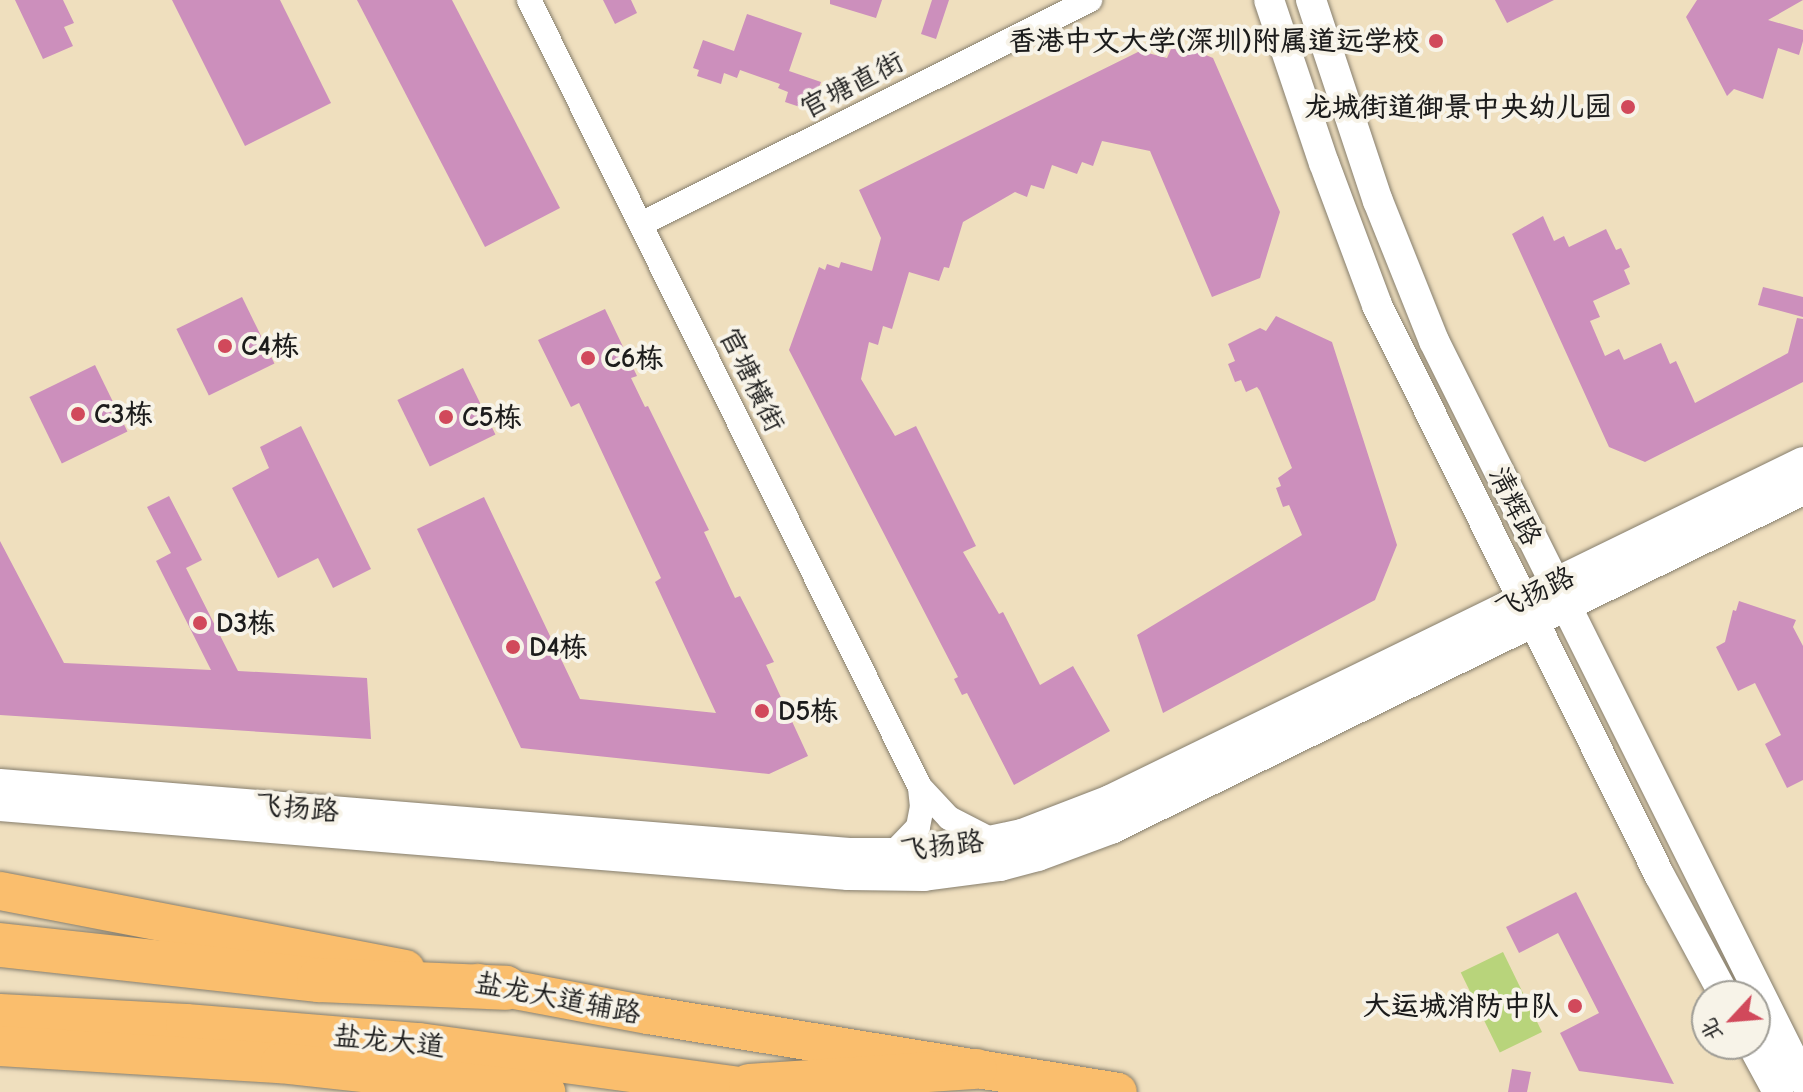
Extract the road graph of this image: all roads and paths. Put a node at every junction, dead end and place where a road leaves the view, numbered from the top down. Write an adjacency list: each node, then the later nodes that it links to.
1 (529, 0): 5 (street, 官塘横街)
2 (1090, 0): 5 (street, 官塘直街)
3 (1269, 0): 9 (street, 清辉路)
4 (1311, 0): 8 (street, 清辉路)
5 (641, 224): 11 (street, 官塘横街)
6 (1803, 462): 8 (street, 飞扬路)
7 (1803, 490): 8 (street, 飞扬路)
8 (1559, 596): 9 (street, 飞扬路); 23 (street, 清辉路)
9 (1527, 611): 12 (street, 飞扬路); 13 (street, 飞扬路); 17 (street, 清辉路)
10 (0, 784): 14 (street, 飞扬路)
11 (920, 787): 13 (street, 官塘横街); 14 (street, 官塘横街)
12 (0, 806)
13 (992, 840): 14 (street, 飞扬路)
14 (893, 853)
15 (0, 891): 18 (main road, 盐龙大道辅路)
16 (0, 945): 18 (highway)
17 (1716, 980)
18 (506, 988): 22 (main road, 盐龙大道辅路)
19 (0, 1014): 24 (highway, 盐龙大道)
20 (0, 1046): 25 (highway, 盐龙大道)
21 (1761, 1060): 28 (street)
22 (977, 1069): 24 (highway); 27 (main road, 盐龙大道辅路)
23 (1803, 1080)
24 (728, 1085): 26 (highway, 盐龙大道)
25 (545, 1092)
26 (777, 1092)
27 (1118, 1092)
28 (1778, 1092)

